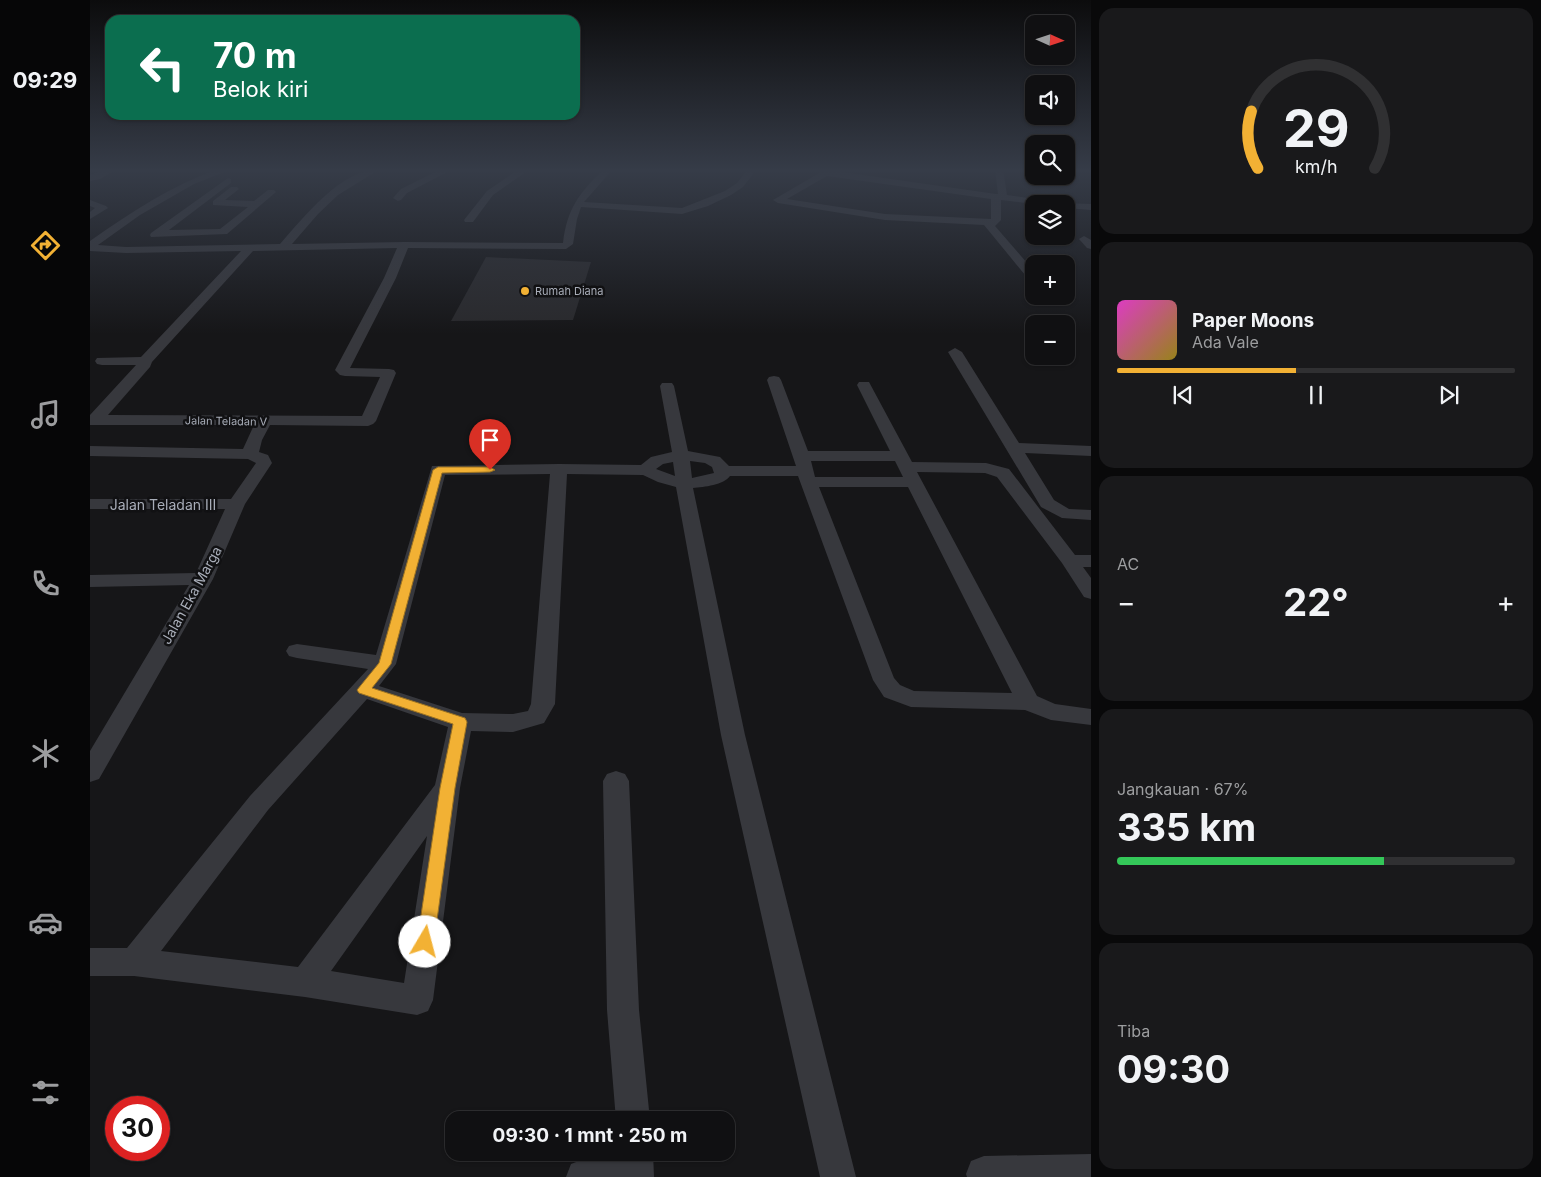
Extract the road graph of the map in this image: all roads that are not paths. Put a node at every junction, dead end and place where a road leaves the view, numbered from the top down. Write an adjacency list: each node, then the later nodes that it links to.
1 (122, 224): 11 (street)
2 (170, 224): 8 (street)
3 (188, 224): 9 (street)
4 (233, 224): 9 (street)
5 (304, 224): 12 (street)
6 (571, 224): 10 (street)
7 (992, 224): 15 (street)
8 (158, 233): 9 (street); 14 (street)
9 (176, 233)
10 (404, 245): 12 (street); 23 (street, Jalan Teladan V)
11 (90, 247): 14 (street)
12 (283, 247): 13 (street)
13 (250, 248): 14 (street); 18 (street)
14 (133, 250)
15 (1025, 268)
16 (955, 352): 24 (street)
17 (102, 361): 18 (street)
18 (145, 361): 22 (street)
19 (774, 380): 32 (street)
20 (864, 385): 29 (street)
21 (668, 386): 28 (street)
22 (93, 420): 23 (street, Jalan Teladan V)
23 (264, 422): 27 (street)
24 (1013, 448): 26 (street); 37 (street)
25 (90, 451): 27 (street)
26 (1091, 451)
27 (250, 454): 36 (street, Jalan Eka Marga)
28 (681, 456): 31 (street); 33 (street); 34 (street)
29 (908, 468): 32 (street); 32 (street); 38 (street); 46 (street)
30 (559, 469): 31 (street); 44 (street); 48 (street)
31 (646, 470): 34 (street)
32 (805, 470): 33 (street); 46 (street)
33 (723, 471): 34 (street)
34 (684, 484): 60 (street)
35 (90, 504): 36 (street, Jalan Teladan III)
36 (236, 504): 40 (street, Jalan Eka Marga)
37 (1091, 515)
38 (1070, 561): 39 (street); 42 (street)
39 (1091, 561)
40 (203, 579): 41 (street); 49 (street, Jalan Eka Marga)
41 (90, 581)
42 (1091, 592)
43 (297, 651): 44 (street)
44 (385, 664): 45 (street)
45 (363, 690): 48 (street); 53 (street)
46 (1028, 702): 47 (street)
47 (1091, 718)
48 (461, 722): 51 (street)
49 (90, 772)
50 (616, 781): 55 (street)
51 (447, 788): 54 (street); 54 (street)
52 (90, 962): 53 (street)
53 (134, 962): 54 (street)
54 (305, 982)
55 (631, 1111)
56 (636, 1167): 59 (street)
57 (1091, 1172): 58 (street)
58 (984, 1174)
59 (584, 1177)
60 (838, 1177)

